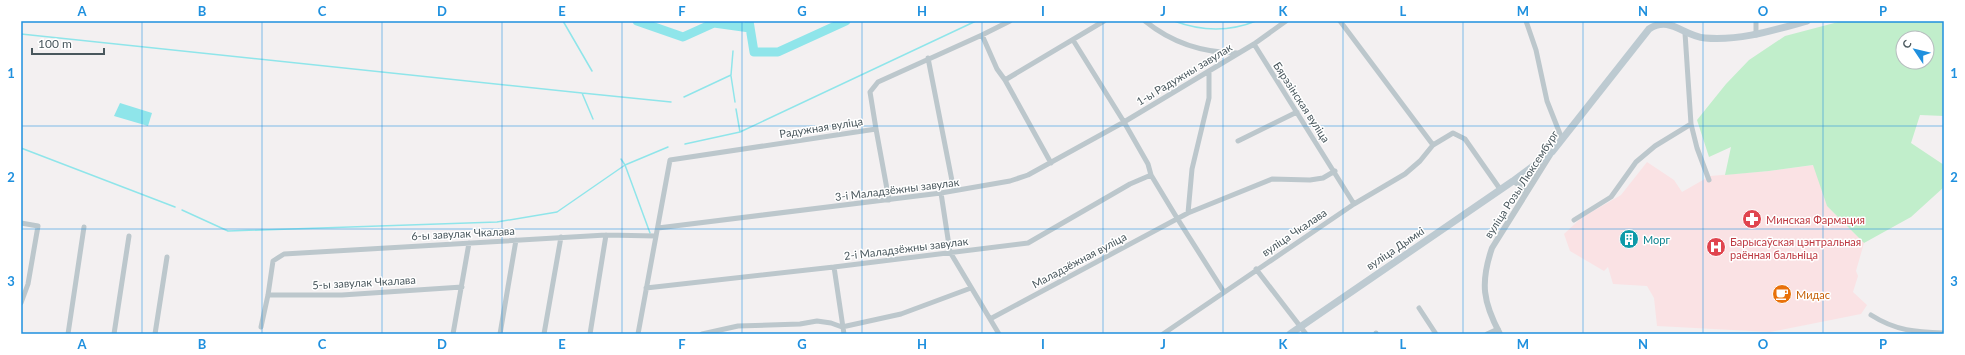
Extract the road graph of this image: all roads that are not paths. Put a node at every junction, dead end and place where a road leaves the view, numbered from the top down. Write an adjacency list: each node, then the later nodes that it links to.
1 (1010, 21): 11 (street, Радужная вуліца)
2 (1104, 21): 12 (street)
3 (1145, 21): 14 (street)
4 (1286, 21): 13 (street)
5 (1340, 21): 24 (street)
6 (1526, 21): 22 (street)
7 (1756, 21): 10 (street)
8 (1807, 21): 10 (main road)
9 (1685, 33): 10 (main road); 20 (street); 22 (main road, вуліца Розы Люксембург)
10 (1756, 35)
11 (982, 36): 15 (street, Радужная вуліца); 17 (street)
12 (1073, 40): 17 (street); 19 (street)
13 (1254, 44): 14 (street, 1-ы Радужны завулак); 18 (street, Бярэзінская вуліца)
14 (1239, 53): 16 (street, 1-ы Радужны завулак)
15 (928, 58): 21 (street, Радужная вуліца); 32 (street)
16 (1209, 71): 19 (street, 1-ы Радужны завулак); 37 (street)
17 (1005, 80): 26 (street)
18 (1297, 112): 23 (street); 27 (street, Бярэзінская вуліца)
19 (1124, 122): 26 (street, 3-і Маладзёжны завулак); 28 (street)
20 (1691, 124): 29 (street); 39 (street)
21 (876, 129): 35 (street); 42 (street, Радужная вуліца)
22 (1562, 139): 25 (main road, вуліца Розы Люксембург)
23 (1238, 141)
24 (1433, 145): 31 (street, вуліца Чкалава); 36 (street, вуліца Чкалава)
25 (1552, 152): 30 (main road, вуліца Дымкі); 33 (street, вуліца Розы Люксембург)
26 (1051, 162): 32 (street, 3-і Маладзёжны завулак)
27 (1335, 171): 36 (street, Бярэзінская вуліца); 37 (street, Маладзёжная вуліца)
28 (1151, 175): 38 (street); 49 (street, 2-і Маладзёжны завулак)
29 (1709, 180)
30 (1513, 181): 31 (main road, вуліца Дымкі); 33 (street)
31 (1500, 189): 64 (main road, вуліца Дымкі)
32 (954, 191): 34 (street, 3-і Маладзёжны завулак)
33 (1526, 192): 65 (street, вуліца Розы Люксембург)
34 (941, 193): 35 (street, 3-і Маладзёжны завулак); 49 (street)
35 (889, 200): 42 (street, 3-і Маладзёжны завулак)
36 (1354, 204): 52 (street, вуліца Чкалава)
37 (1188, 213): 38 (street, Маладзёжная вуліца)
38 (1177, 218): 56 (street); 61 (street, Маладзёжная вуліца)
39 (1574, 220)
40 (21, 223): 58 (street)
41 (84, 227): 68 (street)
42 (658, 228): 45 (street)
43 (606, 235): 45 (street, 6-ы завулак Чкалава); 46 (street, 6-ы завулак Чкалава); 74 (street)
44 (129, 236): 69 (street)
45 (656, 236): 54 (street)
46 (561, 237): 47 (street, 6-ы завулак Чкалава); 73 (street)
47 (516, 240): 48 (street, 6-ы завулак Чкалава); 72 (street)
48 (469, 243): 53 (street); 57 (street, 6-ы завулак Чкалава)
49 (950, 252): 51 (street, 2-і Маладзёжны завулак); 55 (street)
50 (168, 257): 70 (street)
51 (834, 267): 54 (street, 2-і Маладзёжны завулак); 63 (street)
52 (1256, 269): 56 (street, вуліца Чкалава); 64 (street)
53 (462, 287): 57 (street, 5-ы завулак Чкалава); 71 (street)
54 (646, 288): 75 (street)
55 (971, 288): 61 (street); 63 (street)
56 (1224, 292): 79 (street, вуліца Чкалава)
57 (268, 295): 62 (street)
58 (21, 303)
59 (1419, 308): 82 (street)
60 (1871, 316): 67 (street)
61 (990, 319): 78 (street)
62 (261, 327)
63 (842, 327): 66 (street); 77 (street)
64 (1301, 327): 80 (main road, вуліца Дымкі); 81 (street)
65 (1499, 332): 83 (street)
66 (712, 333): 76 (street)
67 (1944, 333)
68 (68, 334)
69 (114, 334)
70 (154, 334)
71 (453, 334)
72 (500, 334)
73 (544, 334)
74 (590, 334)
75 (638, 334)
76 (702, 334)
77 (844, 334)
78 (999, 334)
79 (1163, 334)
80 (1290, 334)
81 (1306, 334)
82 (1436, 334)
83 (1487, 334)

